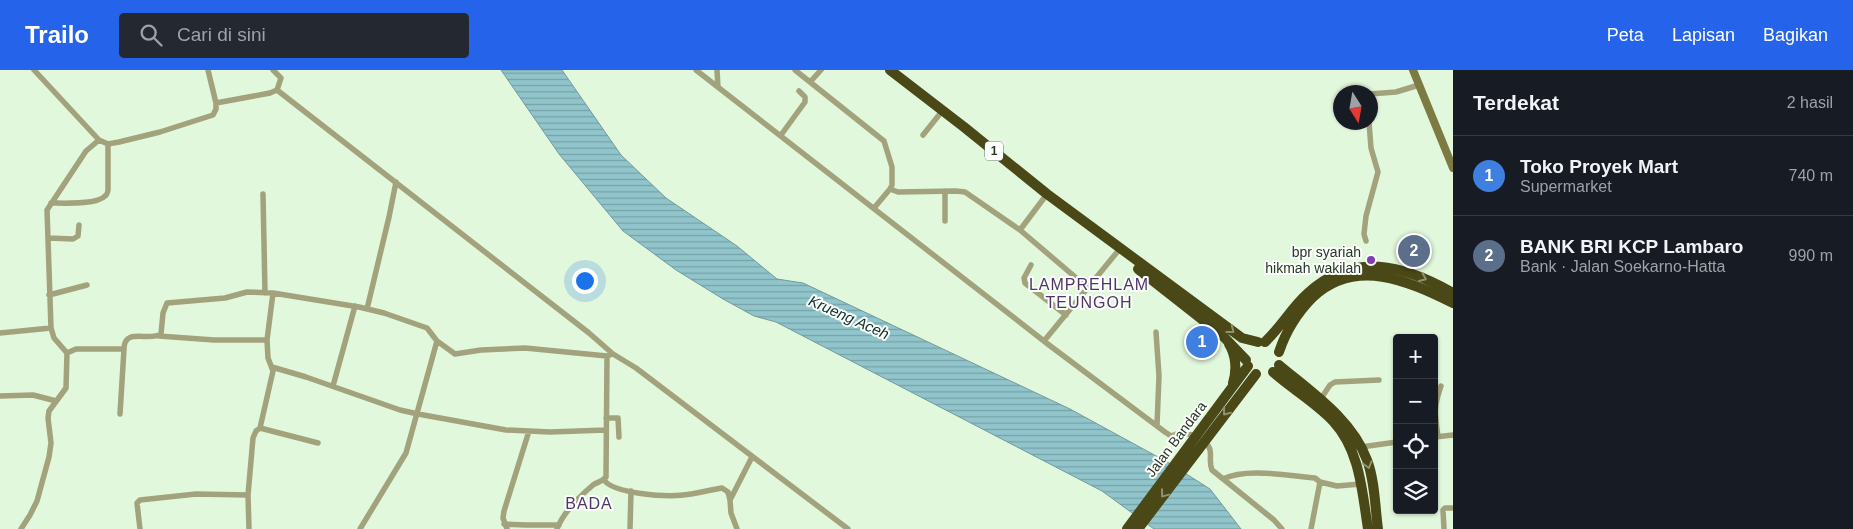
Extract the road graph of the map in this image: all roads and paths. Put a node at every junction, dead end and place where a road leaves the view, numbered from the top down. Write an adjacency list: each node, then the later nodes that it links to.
1 (34, 70): 21 (street)
2 (208, 70): 16 (street)
3 (273, 70): 13 (street)
4 (696, 70): 12 (street)
5 (717, 70): 12 (street)
6 (795, 70): 10 (street)
7 (821, 70): 10 (street)
8 (890, 70): 17 (highway, 1)
9 (1413, 70): 11 (street)
10 (811, 82): 25 (street)
11 (1419, 85): 15 (street); 23 (street)
12 (718, 87): 19 (street)
13 (278, 90): 16 (street); 24 (street)
14 (799, 91): 19 (street)
15 (1378, 93)
16 (216, 103): 22 (street)
17 (942, 110): 20 (street); 28 (highway, 1)
18 (1369, 130): 36 (street)
19 (781, 135): 30 (street)
20 (923, 135)
21 (99, 140): 22 (street); 29 (street)
22 (108, 144): 29 (street)
23 (1453, 168)
24 (396, 182): 47 (street); 61 (street)
25 (890, 189): 26 (street); 30 (street)
26 (945, 191): 31 (street); 33 (street)
27 (263, 194): 41 (street)
28 (1048, 194): 33 (street); 34 (highway, 1)
29 (51, 203): 35 (street)
30 (874, 208): 56 (street)
31 (945, 221)
32 (80, 225): 35 (street)
33 (1020, 230): 40 (street)
34 (1098, 232): 37 (highway, 1); 57 (highway, 1, one-way to 57)
35 (48, 238): 44 (street)
36 (1366, 240)
37 (1118, 251): 40 (street); 52 (highway, 1)
38 (1030, 265): 48 (street)
39 (87, 285): 44 (street)
40 (1088, 288): 48 (street)
41 (265, 293): 42 (street); 53 (street)
42 (273, 293): 46 (street); 54 (street)
43 (1453, 293): 57 (highway, one-way to 43)
44 (49, 296): 49 (street)
45 (1453, 303): 59 (highway)
46 (355, 306): 47 (street); 67 (street)
47 (367, 309): 55 (street)
48 (1066, 315): 56 (street)
49 (50, 328): 51 (street); 60 (street)
50 (1156, 332): 77 (street)
51 (0, 333)
52 (1222, 335): 62 (highway, 1); 69 (highway)
53 (159, 336): 54 (street); 58 (street)
54 (267, 340): 63 (street)
55 (438, 341): 61 (street); 74 (street)
56 (1044, 341): 77 (street)
57 (1262, 342): 59 (highway, 1); 62 (highway)
58 (124, 349): 60 (street); 73 (street)
59 (1279, 352): 64 (highway)
60 (67, 353): 72 (street)
61 (610, 355): 75 (street); 89 (street)
62 (1247, 363): 65 (highway, 1); 69 (highway, Jalan Bandara)
63 (272, 367): 67 (street); 78 (street)
64 (1276, 369): 65 (highway); 71 (highway); 93 (highway)
65 (1256, 374): 84 (highway, Jalan Bandara, one-way to 84)
66 (1379, 380): 71 (street)
67 (332, 386): 74 (street)
68 (1442, 386): 76 (street)
69 (1230, 391): 84 (highway, Jalan Bandara)
70 (0, 396): 72 (street)
71 (1320, 400): 87 (highway)
72 (56, 401): 100 (street)
73 (120, 414)
74 (418, 414): 80 (street); 103 (street)
75 (606, 418): 79 (street); 82 (street)
76 (1436, 424)
77 (1157, 425): 84 (street)
78 (260, 428): 85 (street); 95 (street)
79 (606, 430): 80 (street); 91 (street)
80 (529, 431): 98 (street)
81 (1453, 435): 83 (street)
82 (619, 437)
83 (1438, 437)
84 (1199, 438): 88 (highway, Jalan Bandara); 90 (street)
85 (318, 443)
86 (1393, 443): 87 (street)
87 (1361, 448): 112 (highway, one-way to 112)
88 (1187, 455): 107 (highway, Jalan Bandara); 108 (highway, Jalan Bandara, one-way to 108)
89 (752, 457): 96 (street); 106 (street)
90 (1223, 479): 92 (street); 109 (street)
91 (604, 480): 94 (street); 99 (street)
92 (1320, 482): 93 (street); 110 (street)
93 (1361, 484): 111 (highway)
94 (631, 491): 96 (street); 104 (street)
95 (248, 495): 101 (street); 102 (street)
96 (730, 500): 105 (street)
97 (1453, 508): 113 (street)
98 (506, 526): 99 (street)
99 (558, 527)
100 (20, 529)
101 (140, 529)
102 (249, 529)
103 (360, 529)
104 (630, 529)
105 (736, 529)
106 (848, 529)
107 (1127, 529)
108 (1138, 529)
109 (1282, 529)
110 (1311, 529)
111 (1368, 529)
112 (1378, 529)
113 (1444, 529)

